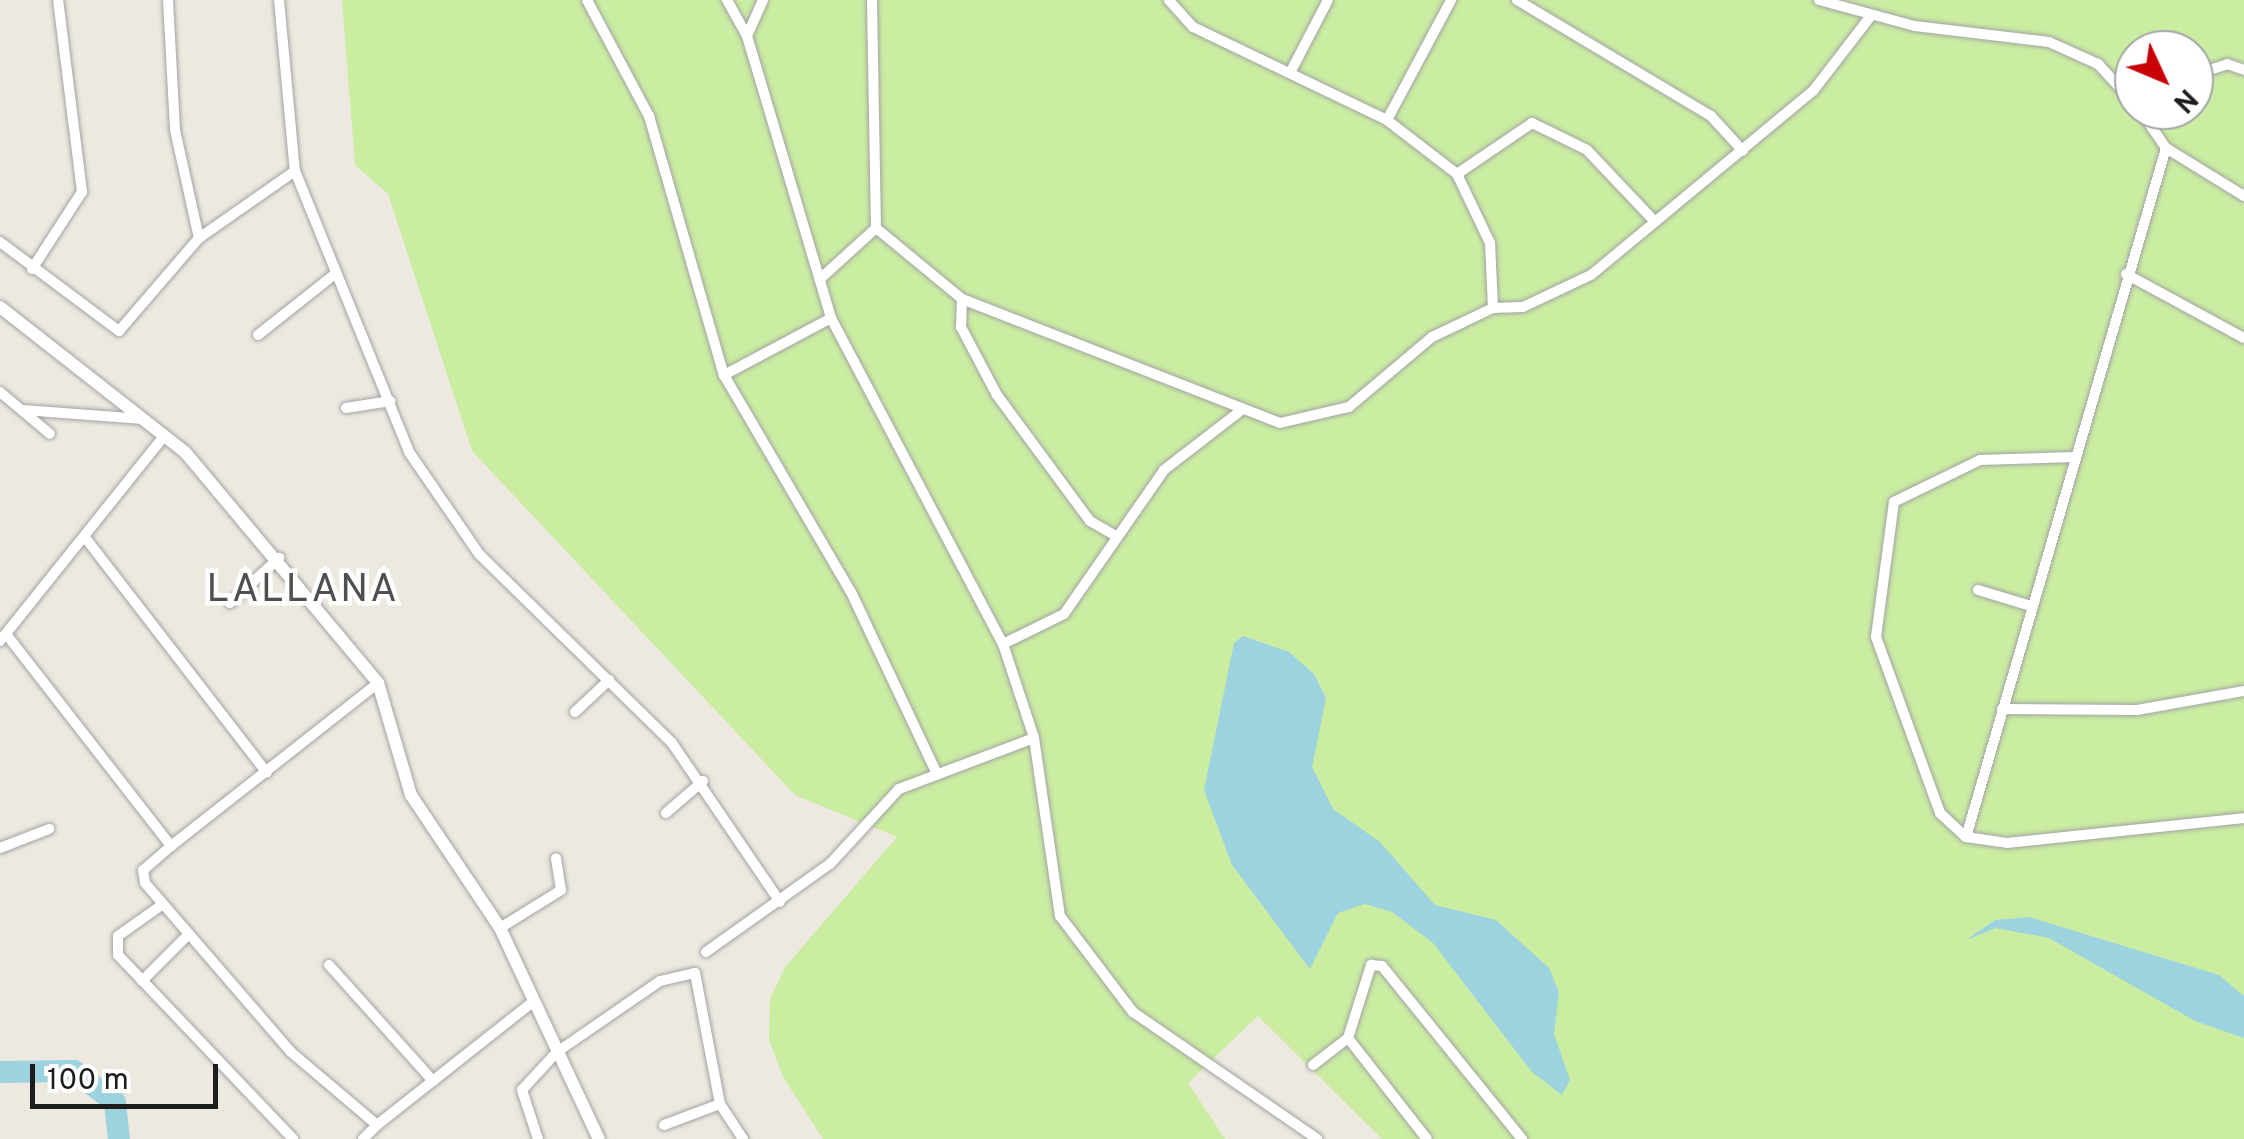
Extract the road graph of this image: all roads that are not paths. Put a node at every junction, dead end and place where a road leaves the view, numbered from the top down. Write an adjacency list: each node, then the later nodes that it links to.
1 (58, 0): 30 (street)
2 (168, 0): 28 (street)
3 (279, 0): 23 (street)
4 (587, 0): 40 (street)
5 (727, 0): 14 (street)
6 (763, 0): 14 (street)
7 (872, 0): 27 (street)
8 (1170, 0): 17 (street)
9 (1328, 0): 17 (street)
10 (1450, 0): 19 (street)
11 (1518, 0): 22 (street)
12 (1818, 0): 13 (street)
13 (1870, 17): 18 (street); 22 (street)
14 (748, 36): 33 (street)
15 (2214, 69): 16 (street)
16 (2244, 70)
17 (1290, 73): 19 (street)
18 (2114, 81)
19 (1388, 120): 24 (street)
20 (2153, 130): 21 (street)
21 (2166, 148): 25 (street); 32 (street)
22 (1743, 151): 26 (street)
23 (295, 171): 28 (street); 31 (street)
24 (1457, 174): 26 (street); 36 (street)
25 (2244, 196)
26 (1655, 222): 36 (street)
27 (876, 228): 33 (street); 34 (street)
28 (199, 238): 30 (street)
29 (0, 242): 30 (street)
30 (32, 269)
31 (335, 274): 38 (street); 42 (street)
32 (2126, 274): 39 (street); 49 (street)
33 (820, 279): 37 (street)
34 (962, 299): 45 (street); 50 (street)
35 (0, 307): 46 (street)
36 (1494, 308): 45 (street)
37 (831, 318): 40 (street); 57 (street)
38 (258, 335)
39 (2244, 338)
40 (724, 375): 64 (street)
41 (0, 392): 44 (street)
42 (390, 401): 43 (street); 58 (street)
43 (346, 408)
44 (23, 410): 46 (street); 47 (street)
45 (1239, 412): 50 (street)
46 (143, 419): 48 (street)
47 (50, 434)
48 (164, 436): 51 (street); 52 (street)
49 (2074, 457): 55 (street); 70 (street)
50 (1116, 536): 57 (street)
51 (87, 540): 56 (street); 65 (street)
52 (280, 557): 54 (street); 59 (street)
53 (1978, 590): 55 (street)
54 (230, 603)
55 (2031, 606): 61 (street)
56 (3, 637): 71 (street)
57 (1003, 644): 63 (street)
58 (609, 680): 62 (street); 66 (street)
59 (378, 683): 65 (street); 76 (street)
60 (2244, 691): 61 (street)
61 (2002, 709): 70 (street)
62 (576, 712)
63 (1034, 738): 64 (street); 94 (street)
64 (934, 770): 74 (street)
65 (268, 773): 71 (street)
66 (703, 781): 67 (street); 74 (street)
67 (666, 813)
68 (2244, 818): 70 (street)
69 (49, 830): 72 (street)
70 (1966, 837)
71 (171, 846): 75 (street)
72 (0, 848)
73 (556, 858): 76 (street)
74 (780, 902): 78 (street)
75 (163, 904): 77 (street); 80 (street)
76 (500, 928): 81 (street)
77 (189, 934): 80 (street); 87 (street)
78 (706, 952)
79 (329, 965): 85 (street)
80 (142, 981): 89 (street)
81 (534, 1000): 83 (street); 85 (street)
82 (1348, 1038): 84 (street); 95 (street); 96 (street)
83 (556, 1052): 86 (street); 91 (street); 92 (street)
84 (1313, 1066)
85 (434, 1081): 87 (street)
86 (720, 1104): 88 (street); 93 (street)
87 (377, 1125): 90 (street)
88 (664, 1125)
89 (294, 1139)
90 (363, 1139)
91 (538, 1139)
92 (599, 1139)
93 (744, 1139)
94 (1317, 1139)
95 (1427, 1139)
96 (1522, 1139)

